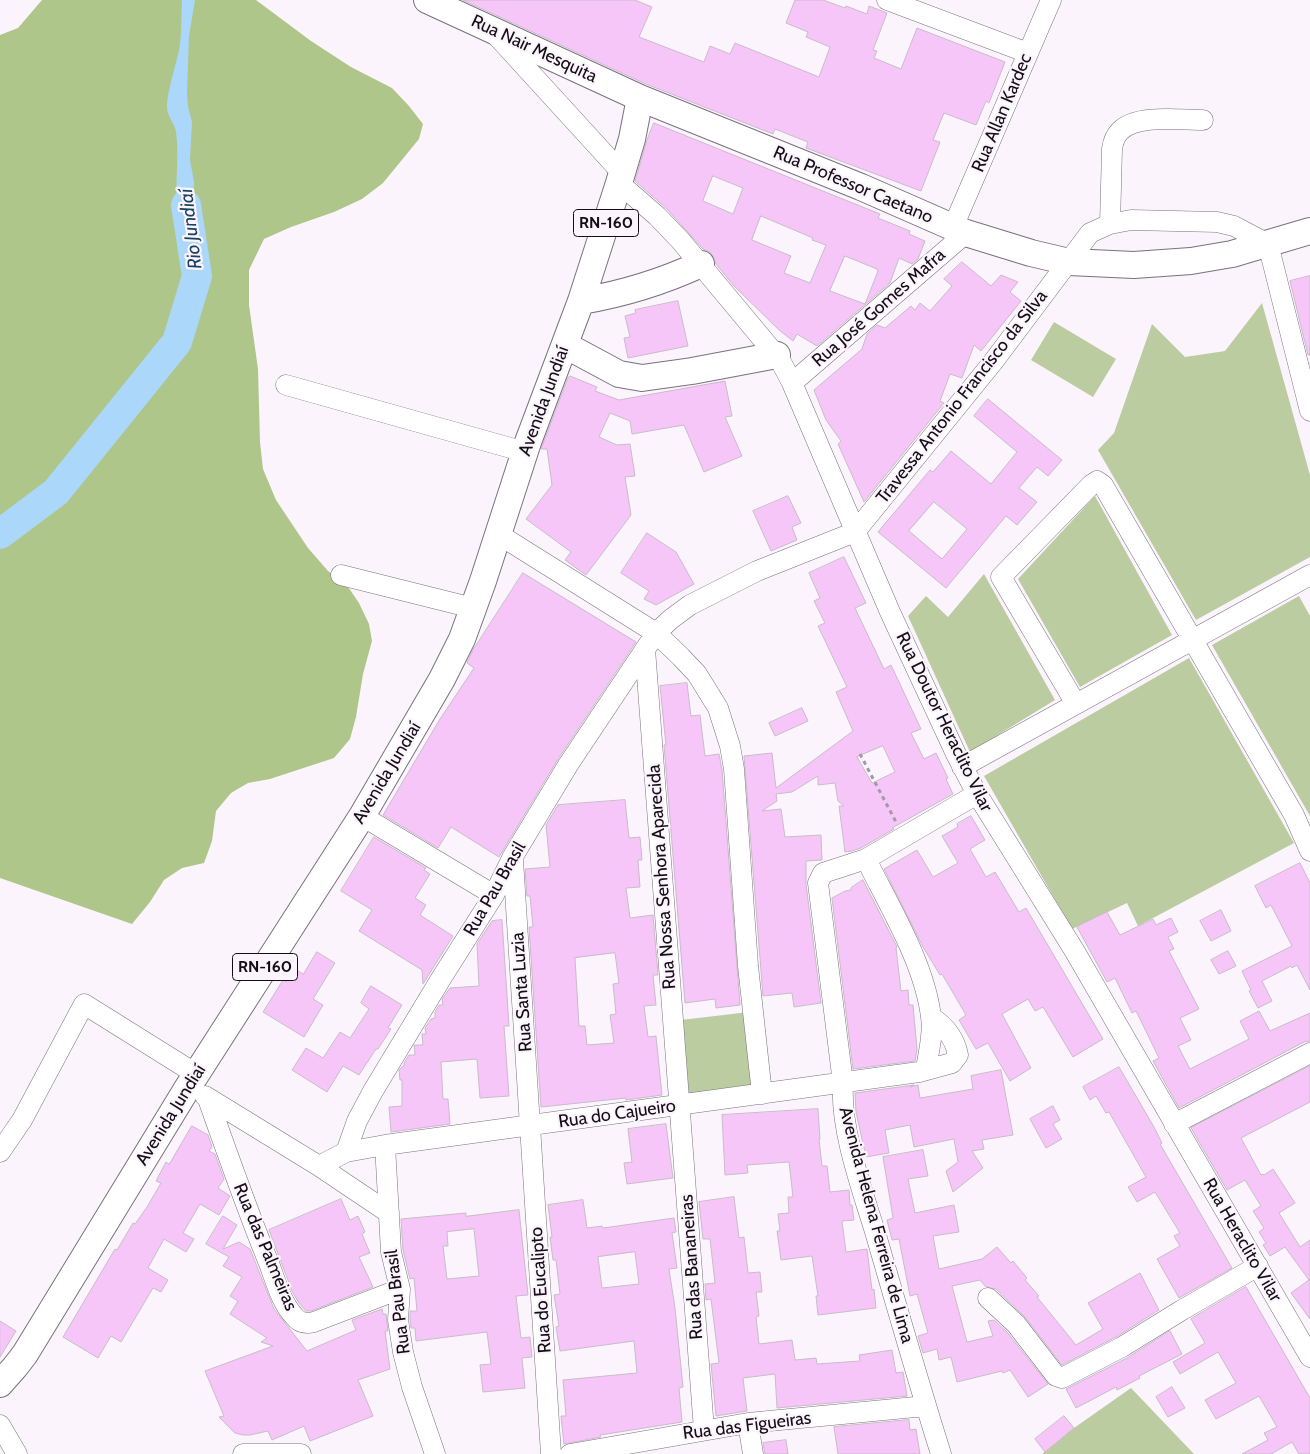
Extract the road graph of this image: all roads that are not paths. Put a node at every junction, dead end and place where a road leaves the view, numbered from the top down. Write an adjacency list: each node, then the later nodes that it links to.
1 (427, 0): 4 (main road, Rua Nair Mesquita)
2 (886, 0): 5 (street)
3 (1051, 0): 5 (street, Rua Allan Kardec)
4 (490, 29): 6 (main road, Rua Nair Mesquita); 8 (street)
5 (1028, 53): 10 (street, Rua Allan Kardec)
6 (640, 98): 8 (main road, Avenida Jundiaí / RN-160); 10 (main road, Rua Professor Caetano)
7 (1203, 120): 9 (street)
8 (620, 178): 14 (street); 15 (main road, Avenida Jundiaí / RN-160)
9 (1110, 224): 12 (street, Travessa Antonio Francisco da Silva); 13 (street, Travessa Antonio Francisco da Silva)
10 (959, 230): 13 (main road, Rua Professor Caetano); 18 (street, Rua José Gomes Mafra)
11 (1310, 231): 12 (main road, Rua Professor Caetano)
12 (1268, 244): 13 (main road, Rua Professor Caetano); 20 (street)
13 (1069, 262): 22 (street, Travessa Antonio Francisco da Silva)
14 (701, 264): 15 (main road); 17 (street)
15 (581, 301): 16 (main road, Avenida Jundiaí / RN-160)
16 (565, 345): 17 (main road); 21 (main road, Avenida Jundiaí / RN-160)
17 (776, 355): 18 (street, Rua Doutor Heraclito Vilar)
18 (792, 382): 22 (street, Rua Doutor Heraclito Vilar)
19 (286, 385): 21 (street)
20 (1310, 411)
21 (524, 452): 23 (main road, Avenida Jundiaí / RN-160)
22 (855, 532): 27 (street, Rua Pau Brasil); 31 (street, Rua Doutor Heraclito Vilar)
23 (498, 534): 26 (main road, Avenida Jundiaí / RN-160); 27 (street)
24 (341, 575): 26 (street)
25 (1308, 580): 28 (street)
26 (472, 608): 33 (main road, Avenida Jundiaí / RN-160)
27 (656, 632): 29 (street, Rua Pau Brasil); 43 (street)
28 (1193, 639): 30 (street); 30 (street); 34 (street)
29 (645, 649): 35 (street, Rua Pau Brasil); 44 (street, Rua Nossa Senhora Aparecida)
30 (1076, 704): 31 (street)
31 (962, 767): 32 (street, Rua Doutor Heraclito Vilar)
32 (977, 794): 36 (street); 45 (street, Rua Doutor Heraclito Vilar)
33 (362, 816): 37 (street); 42 (main road, Avenida Jundiaí / RN-160)
34 (1310, 851)
35 (512, 858): 37 (street, Rua Pau Brasil); 46 (street, Rua Santa Luzia)
36 (866, 859): 38 (street); 41 (street, Avenida Helena Ferreira de Lima)
37 (494, 895): 49 (street, Rua Pau Brasil)
38 (932, 1017): 40 (street); 40 (street, Rua do Cajueiro)
39 (1310, 1053): 45 (street)
40 (922, 1071): 41 (street, Rua do Cajueiro)
41 (843, 1083): 43 (street, Rua do Cajueiro); 57 (street, Avenida Helena Ferreira de Lima)
42 (198, 1086): 48 (street); 50 (street); 53 (street, Rua das Palmeiras); 56 (main road, Avenida Jundiaí / RN-160)
43 (762, 1094): 44 (street, Rua do Cajueiro)
44 (680, 1104): 46 (street, Rua do Cajueiro); 60 (street, Rua das Bananeiras)
45 (1174, 1124): 52 (street, Rua Heraclito Vilar)
46 (531, 1126): 47 (street, Rua do Cajueiro); 66 (street, Rua do Eucalipto)
47 (385, 1146): 49 (street, Rua do Cajueiro); 51 (street, Rua Pau Brasil)
48 (0, 1152)
49 (346, 1152): 50 (street, Rua do Cajueiro)
50 (319, 1166): 51 (street)
51 (389, 1213): 53 (street, Rua Pau Brasil)
52 (1258, 1266): 54 (street); 55 (street, Rua Heraclito Vilar)
53 (400, 1289): 65 (street, Rua Pau Brasil)
54 (988, 1298)
55 (1310, 1357)
56 (0, 1384)
57 (926, 1406): 58 (street, Rua das Figueiras); 69 (street, Avenida Helena Ferreira de Lima)
58 (748, 1423): 60 (street, Rua das Figueiras); 68 (street)
59 (0, 1425): 62 (street)
60 (704, 1430): 61 (street, Rua das Figueiras)
61 (599, 1451): 67 (street, Rua das Figueiras)
62 (17, 1454)
63 (243, 1454): 64 (street)
64 (301, 1454)
65 (435, 1454)
66 (552, 1454)
67 (570, 1454)
68 (753, 1454)
69 (941, 1454)

